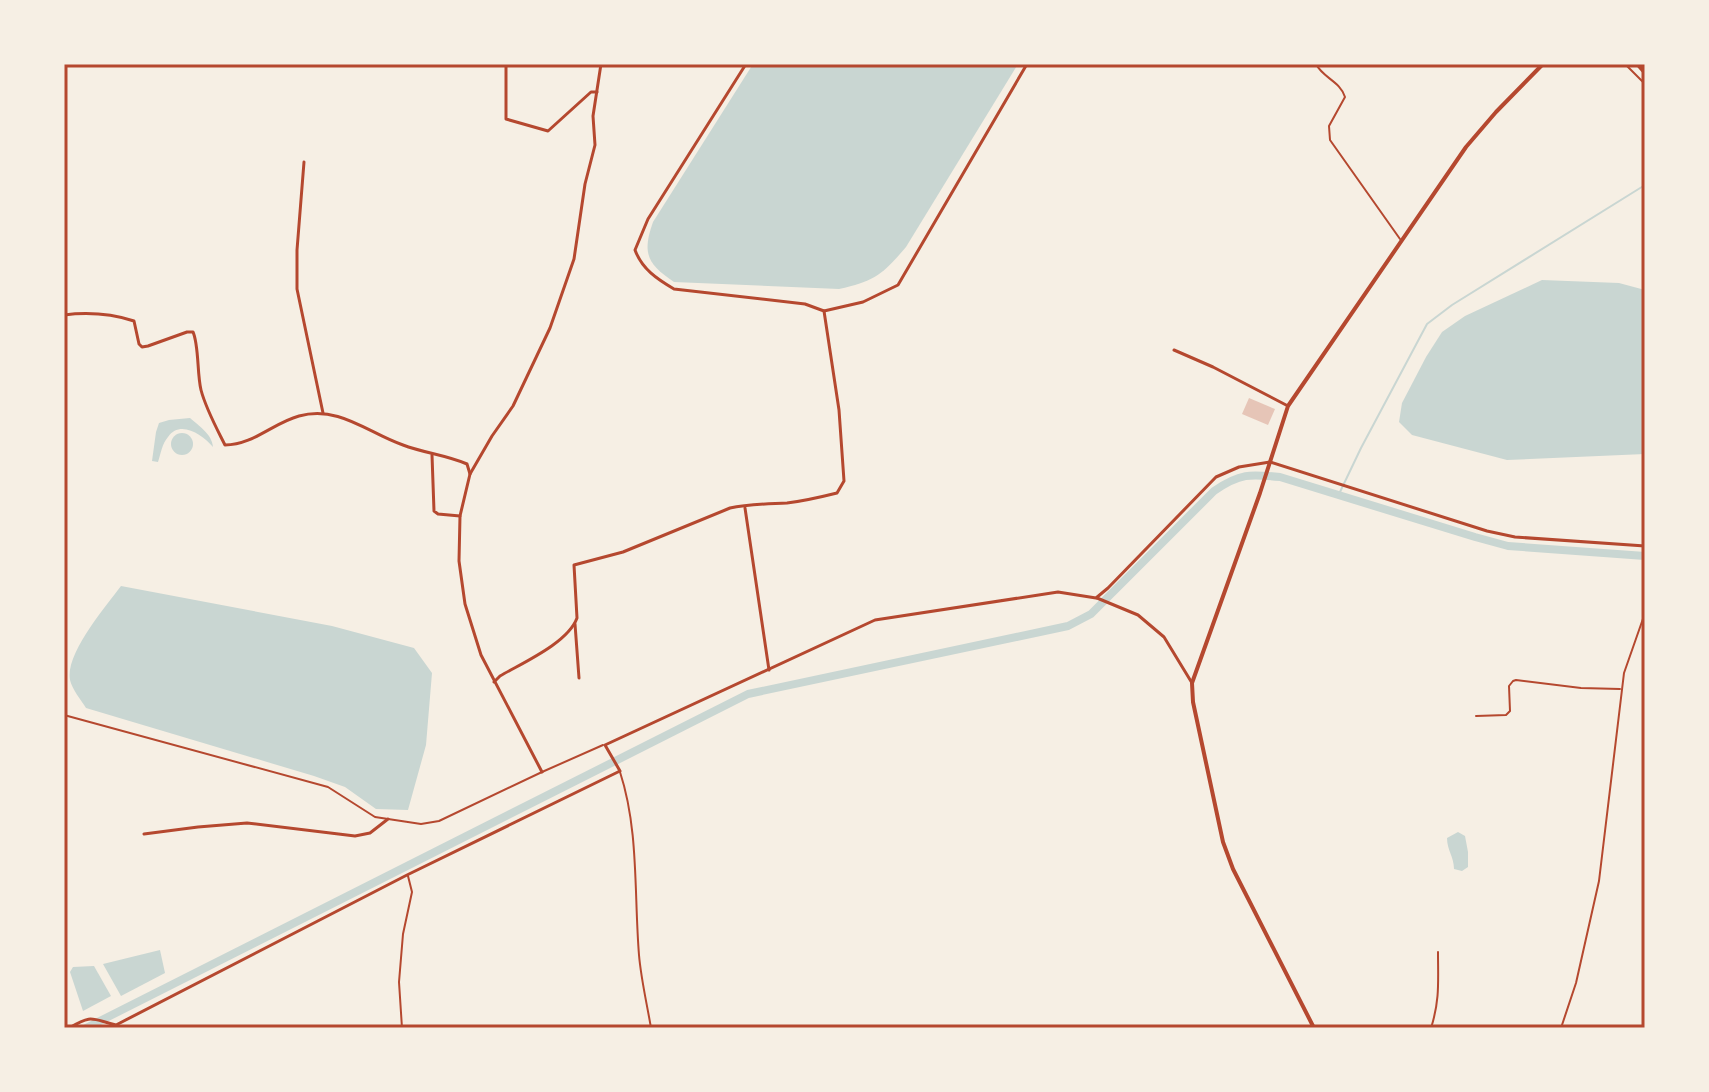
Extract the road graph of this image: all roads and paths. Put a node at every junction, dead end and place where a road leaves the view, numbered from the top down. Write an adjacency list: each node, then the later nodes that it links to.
1 (506, 64): 11 (street)
2 (601, 64): 11 (street)
3 (746, 64): 14 (street)
4 (1027, 64): 14 (street)
5 (1316, 64): 13 (lane)
6 (1543, 64): 13 (street)
7 (1625, 64): 10 (lane)
8 (1638, 64): 9 (main road)
9 (1645, 72)
10 (1645, 84)
11 (597, 92): 21 (street)
12 (304, 162): 18 (street)
13 (1401, 240): 17 (street)
14 (824, 311): 22 (street)
15 (64, 315): 18 (street)
16 (1174, 350): 17 (street)
17 (1288, 406): 20 (street)
18 (323, 413): 19 (street)
19 (432, 455): 21 (street); 23 (street)
20 (1270, 463): 24 (street); 25 (street); 31 (street)
21 (470, 474): 23 (street)
22 (745, 508): 27 (street); 28 (street)
23 (460, 516): 30 (street)
24 (1645, 546)
25 (1098, 598): 28 (street); 31 (street)
26 (1645, 613): 32 (lane)
27 (575, 624): 29 (street); 30 (street)
28 (769, 670): 35 (street)
29 (579, 678)
30 (494, 682): 37 (street)
31 (1192, 683): 46 (street)
32 (1621, 689): 34 (lane); 48 (lane)
33 (64, 715): 38 (lane)
34 (1476, 716)
35 (605, 745): 36 (street); 37 (lane)
36 (620, 771): 40 (street); 45 (lane)
37 (542, 772): 38 (lane)
38 (388, 819): 39 (street)
39 (144, 834)
40 (407, 875): 42 (street); 44 (lane)
41 (1438, 952): 47 (lane)
42 (116, 1026): 43 (street)
43 (69, 1028)
44 (402, 1028)
45 (651, 1028)
46 (1314, 1028)
47 (1431, 1028)
48 (1561, 1028)

